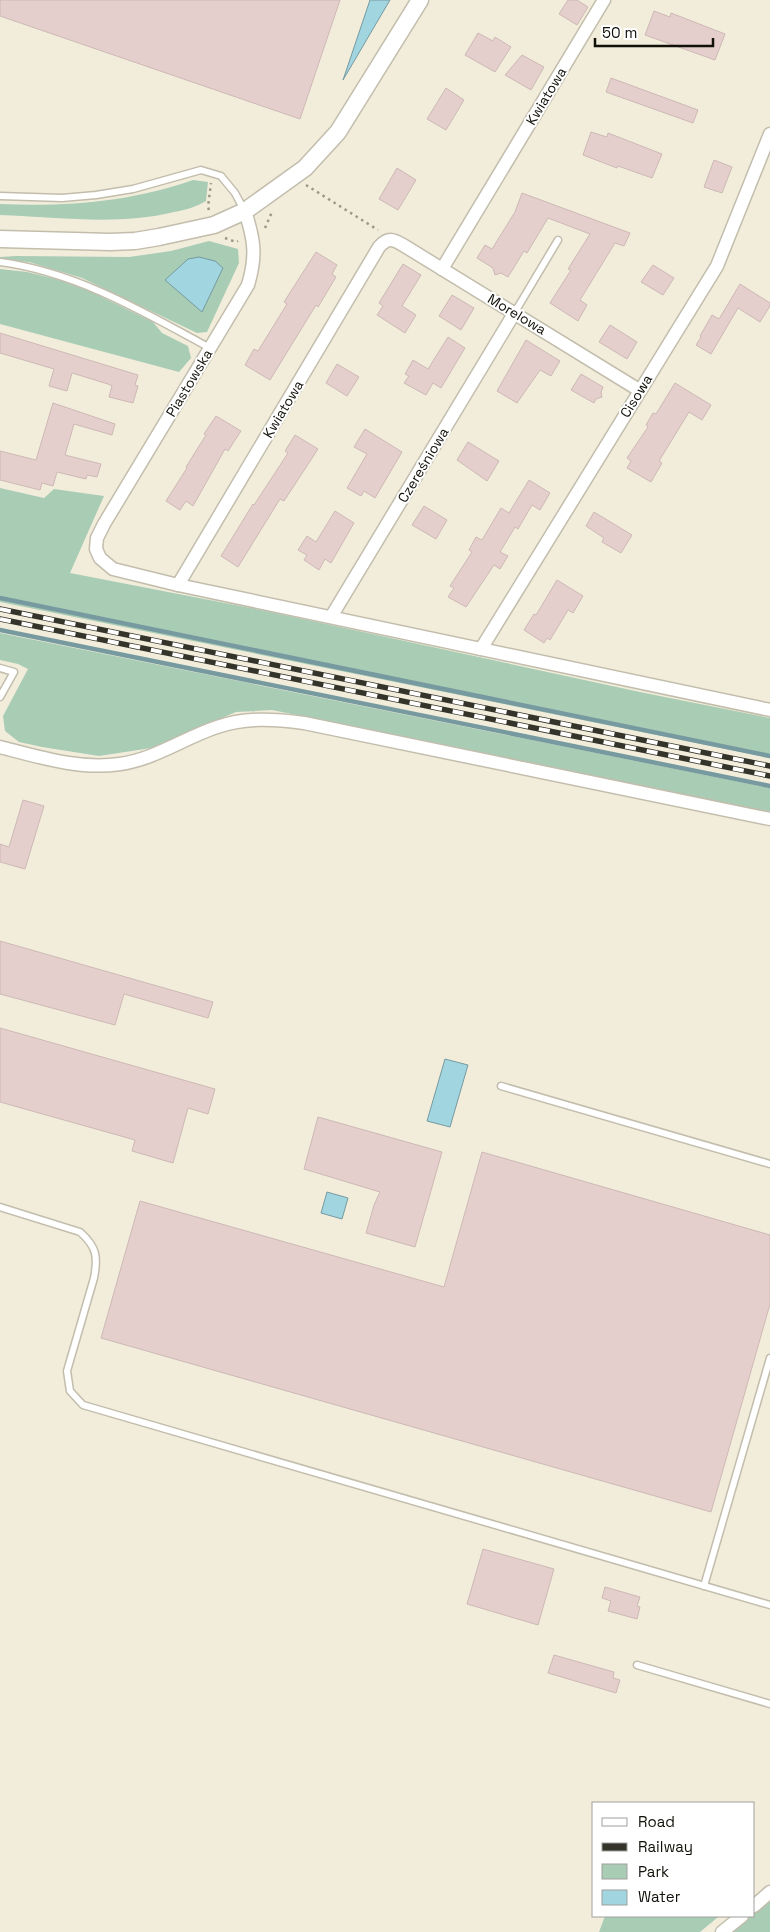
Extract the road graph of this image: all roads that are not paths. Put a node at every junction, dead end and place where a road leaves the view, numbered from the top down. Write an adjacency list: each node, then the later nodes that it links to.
1 (420, 0): 5 (street)
2 (604, 0): 10 (street, Kwiatowa)
3 (770, 134): 13 (street, Cisowa)
4 (0, 196): 5 (lane)
5 (245, 211): 7 (street); 12 (street, Piastowska)
6 (393, 239): 10 (street, Morelowa); 14 (street, Kwiatowa)
7 (0, 240)
8 (558, 240): 11 (lane)
9 (0, 262): 12 (lane)
10 (442, 269): 11 (street, Morelowa)
11 (515, 312): 13 (street, Morelowa); 15 (street, Czereśniowa)
12 (210, 348): 14 (street, Piastowska)
13 (640, 390): 16 (street, Cisowa)
14 (178, 584): 15 (street)
15 (332, 617): 16 (street)
16 (481, 649): 19 (street)
17 (0, 668): 18 (lane)
18 (0, 697)
19 (770, 710)
20 (0, 747): 21 (street)
21 (770, 819)
22 (501, 1086): 23 (lane)
23 (770, 1164)
24 (0, 1207): 26 (lane)
25 (770, 1358): 26 (lane)
26 (704, 1586): 27 (lane)
27 (770, 1605)
28 (637, 1666): 29 (lane)
29 (770, 1704)
30 (770, 1892): 31 (street)
31 (755, 1905)
32 (741, 1917): 33 (street)
33 (722, 1932)

